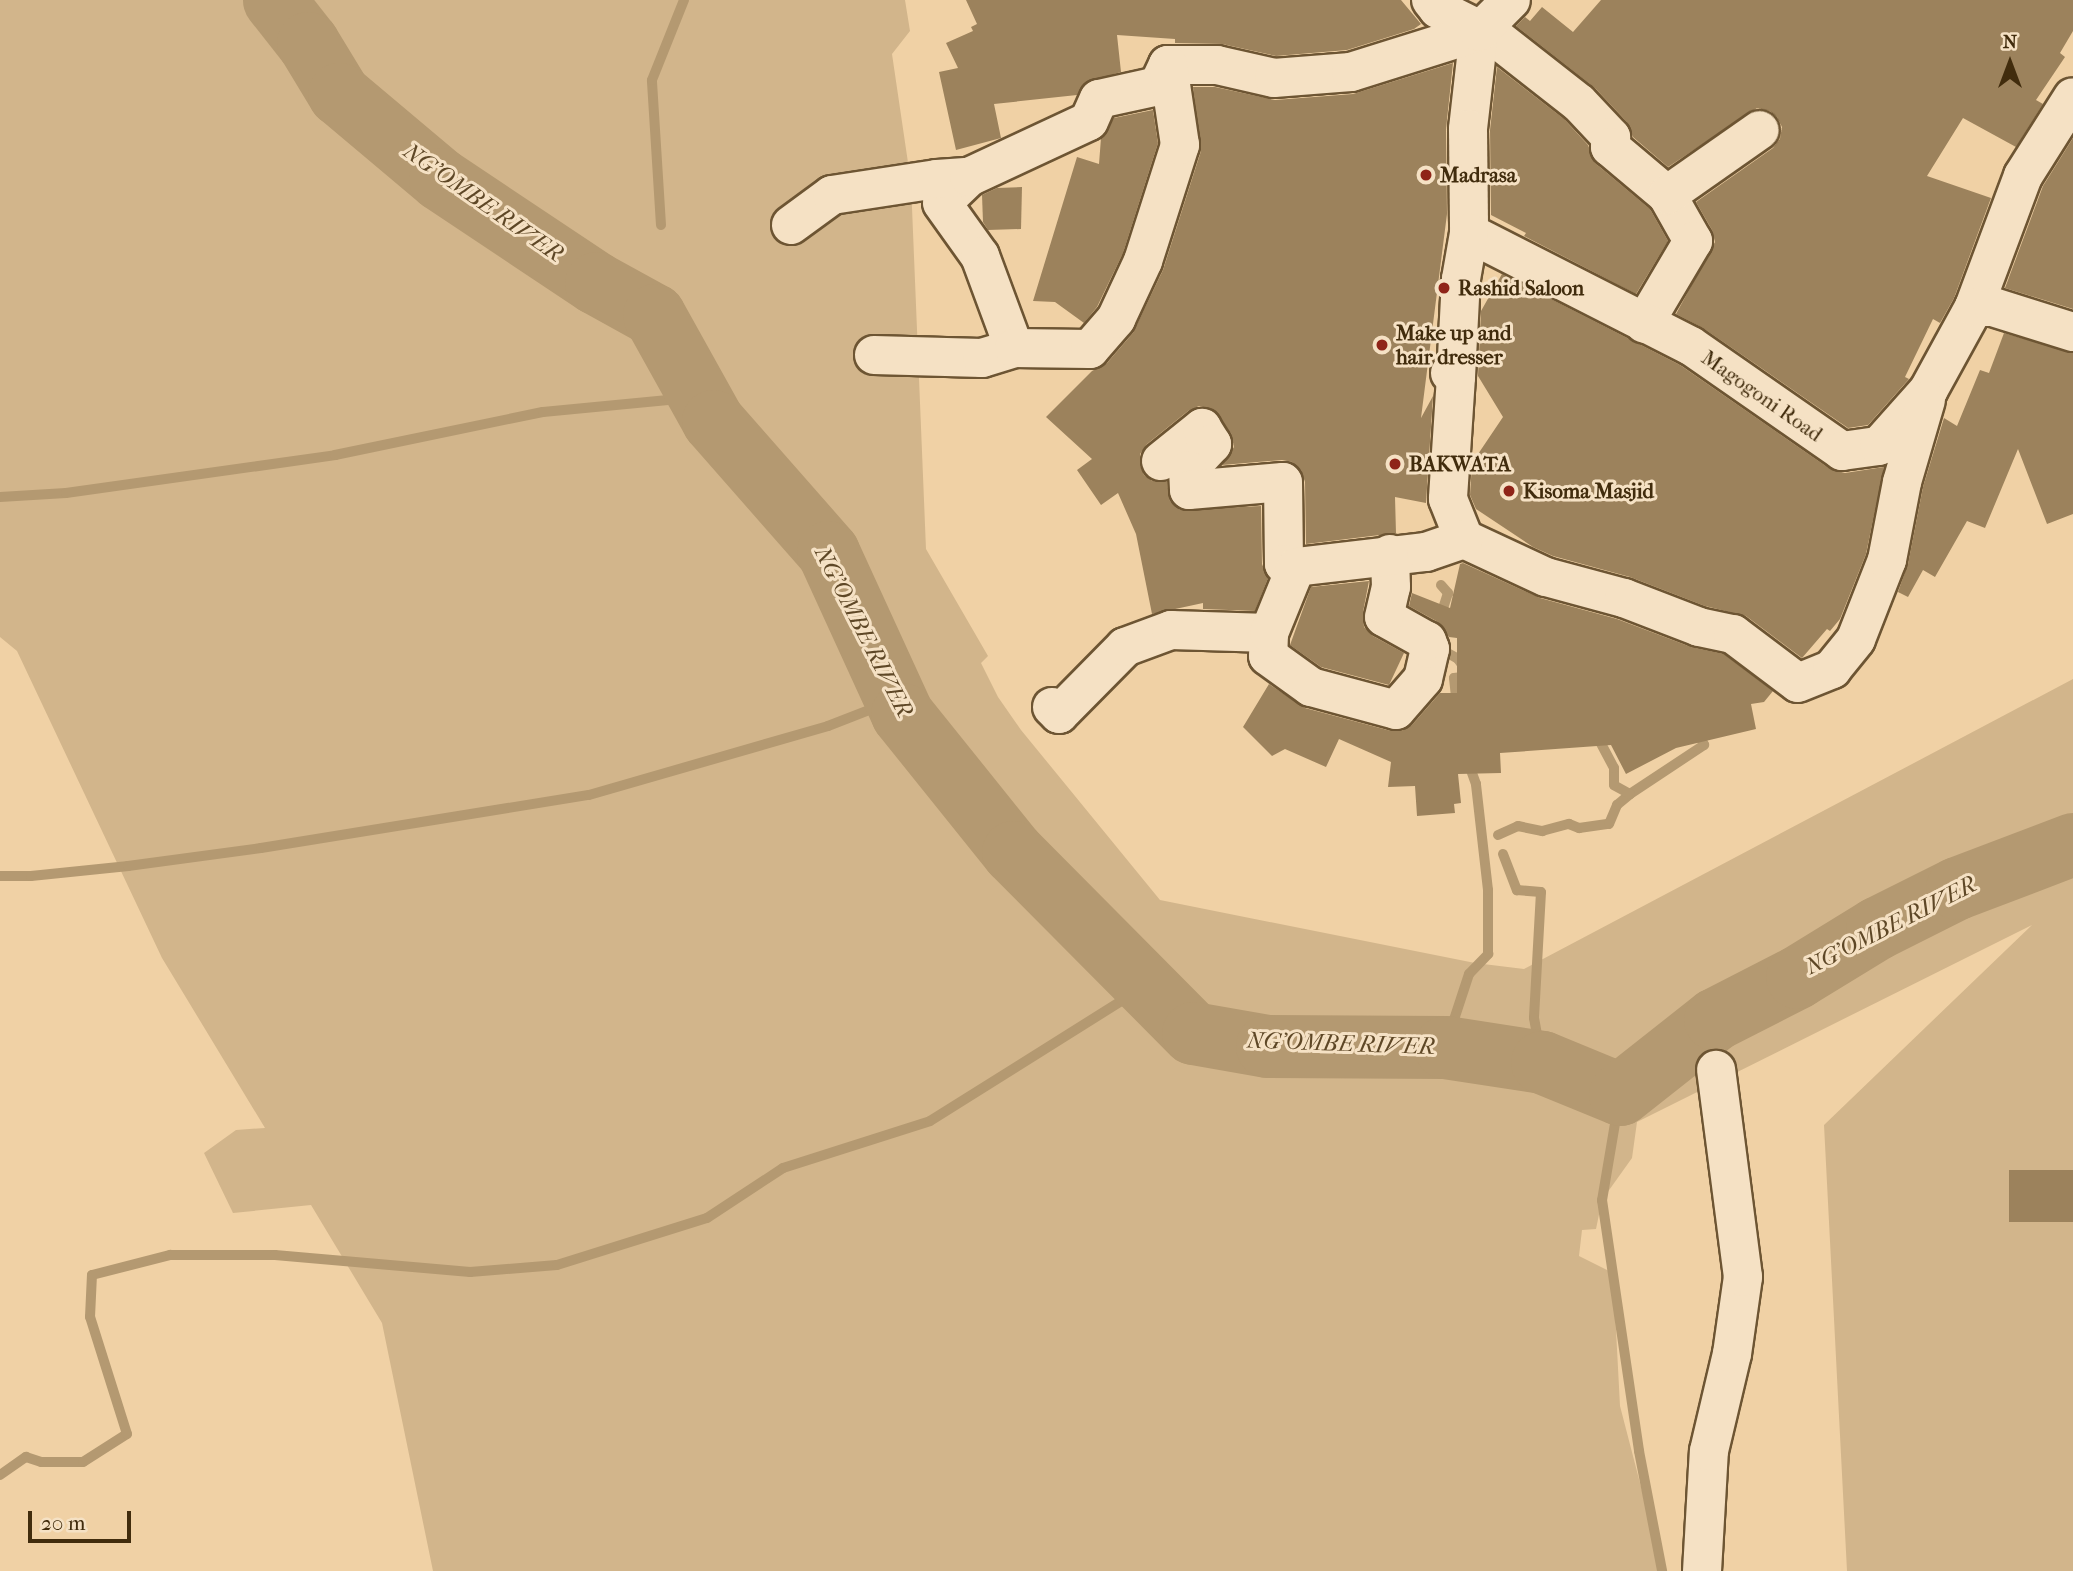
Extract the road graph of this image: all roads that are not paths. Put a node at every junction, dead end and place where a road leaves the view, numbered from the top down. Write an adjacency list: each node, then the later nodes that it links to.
1 (1431, 0): 3 (street)
2 (1511, 0): 3 (street)
3 (1479, 32): 4 (street); 8 (street); 10 (street)
4 (1168, 65): 7 (street); 14 (street)
5 (2073, 97): 11 (street, Magogoni Road)
6 (1760, 130): 8 (street)
7 (969, 177): 9 (street); 14 (street)
8 (1667, 195): 12 (street)
9 (791, 225)
10 (1469, 233): 12 (street, Magogoni Road); 18 (street)
11 (1974, 307): 13 (street); 16 (street, Magogoni Road)
12 (1644, 324): 16 (street, Magogoni Road)
13 (2073, 331)
14 (1014, 348): 15 (street)
15 (874, 355)
16 (1928, 391): 18 (street)
17 (1161, 461): 20 (street)
18 (1464, 539): 19 (street)
19 (1390, 554): 20 (street); 21 (street)
20 (1296, 567): 21 (street)
21 (1269, 633): 22 (street)
22 (1052, 707)
23 (1716, 1070): 24 (street)
24 (1702, 1571)

